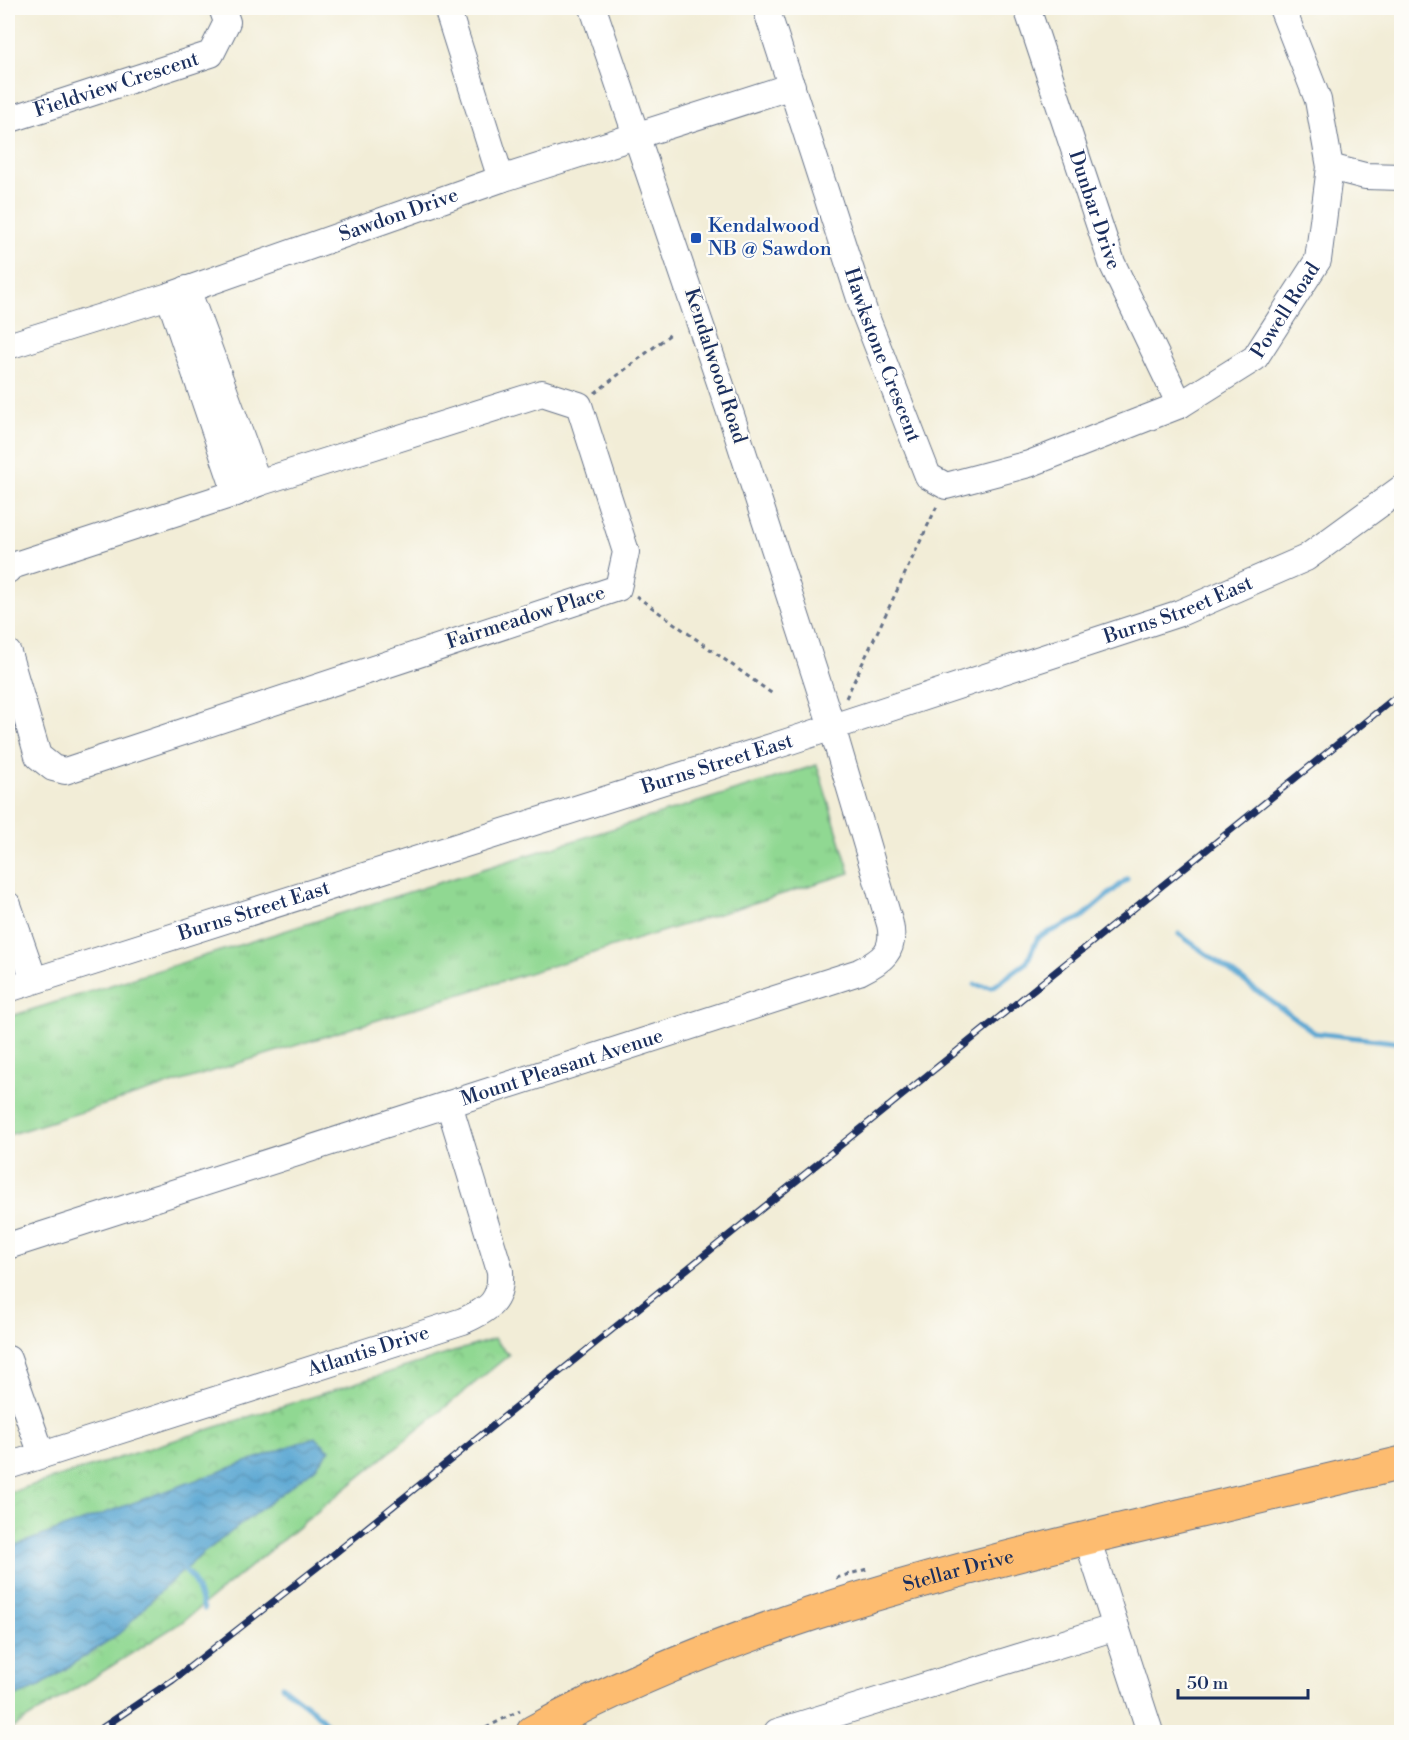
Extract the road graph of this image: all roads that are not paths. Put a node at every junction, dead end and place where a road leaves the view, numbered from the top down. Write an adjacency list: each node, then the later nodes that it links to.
1 (222, 8): 8 (street, Fieldview Crescent)
2 (447, 8): 12 (street)
3 (593, 8): 9 (street, Kendalwood Road)
4 (766, 8): 7 (street, Hawkstone Crescent)
5 (1027, 8): 15 (street, Dunbar Drive)
6 (1282, 8): 10 (street, Powell Road)
7 (792, 86): 9 (street, Sawdon Drive); 16 (street, Hawkstone Crescent)
8 (8, 120)
9 (638, 135): 12 (street, Sawdon Drive); 21 (street, Kendalwood Road)
10 (1330, 167): 11 (street); 15 (street, Powell Road)
11 (1401, 177)
12 (501, 179): 13 (street, Sawdon Drive)
13 (178, 292): 14 (street, Sawdon Drive); 17 (street)
14 (8, 345)
15 (1180, 405): 16 (street, Powell Road)
16 (946, 486)
17 (247, 488): 19 (street); 20 (street, Fairmeadow Place)
18 (1401, 488): 21 (street, Burns Street East)
19 (8, 570)
20 (8, 653)
21 (832, 727): 23 (street, Burns Street East); 25 (street, Mount Pleasant Avenue)
22 (8, 905): 23 (street)
23 (34, 980): 24 (street, Burns Street East)
24 (8, 989)
25 (449, 1104): 26 (street, Mount Pleasant Avenue); 28 (street, Atlantis Drive)
26 (8, 1245)
27 (8, 1359): 28 (street)
28 (42, 1455): 30 (street, Atlantis Drive)
29 (1401, 1463): 31 (main road, Stellar Drive)
30 (8, 1466)
31 (1087, 1538): 32 (street); 33 (main road, Stellar Drive)
32 (1116, 1627): 34 (street); 35 (street)
33 (533, 1732)
34 (777, 1732)
35 (1150, 1732)

